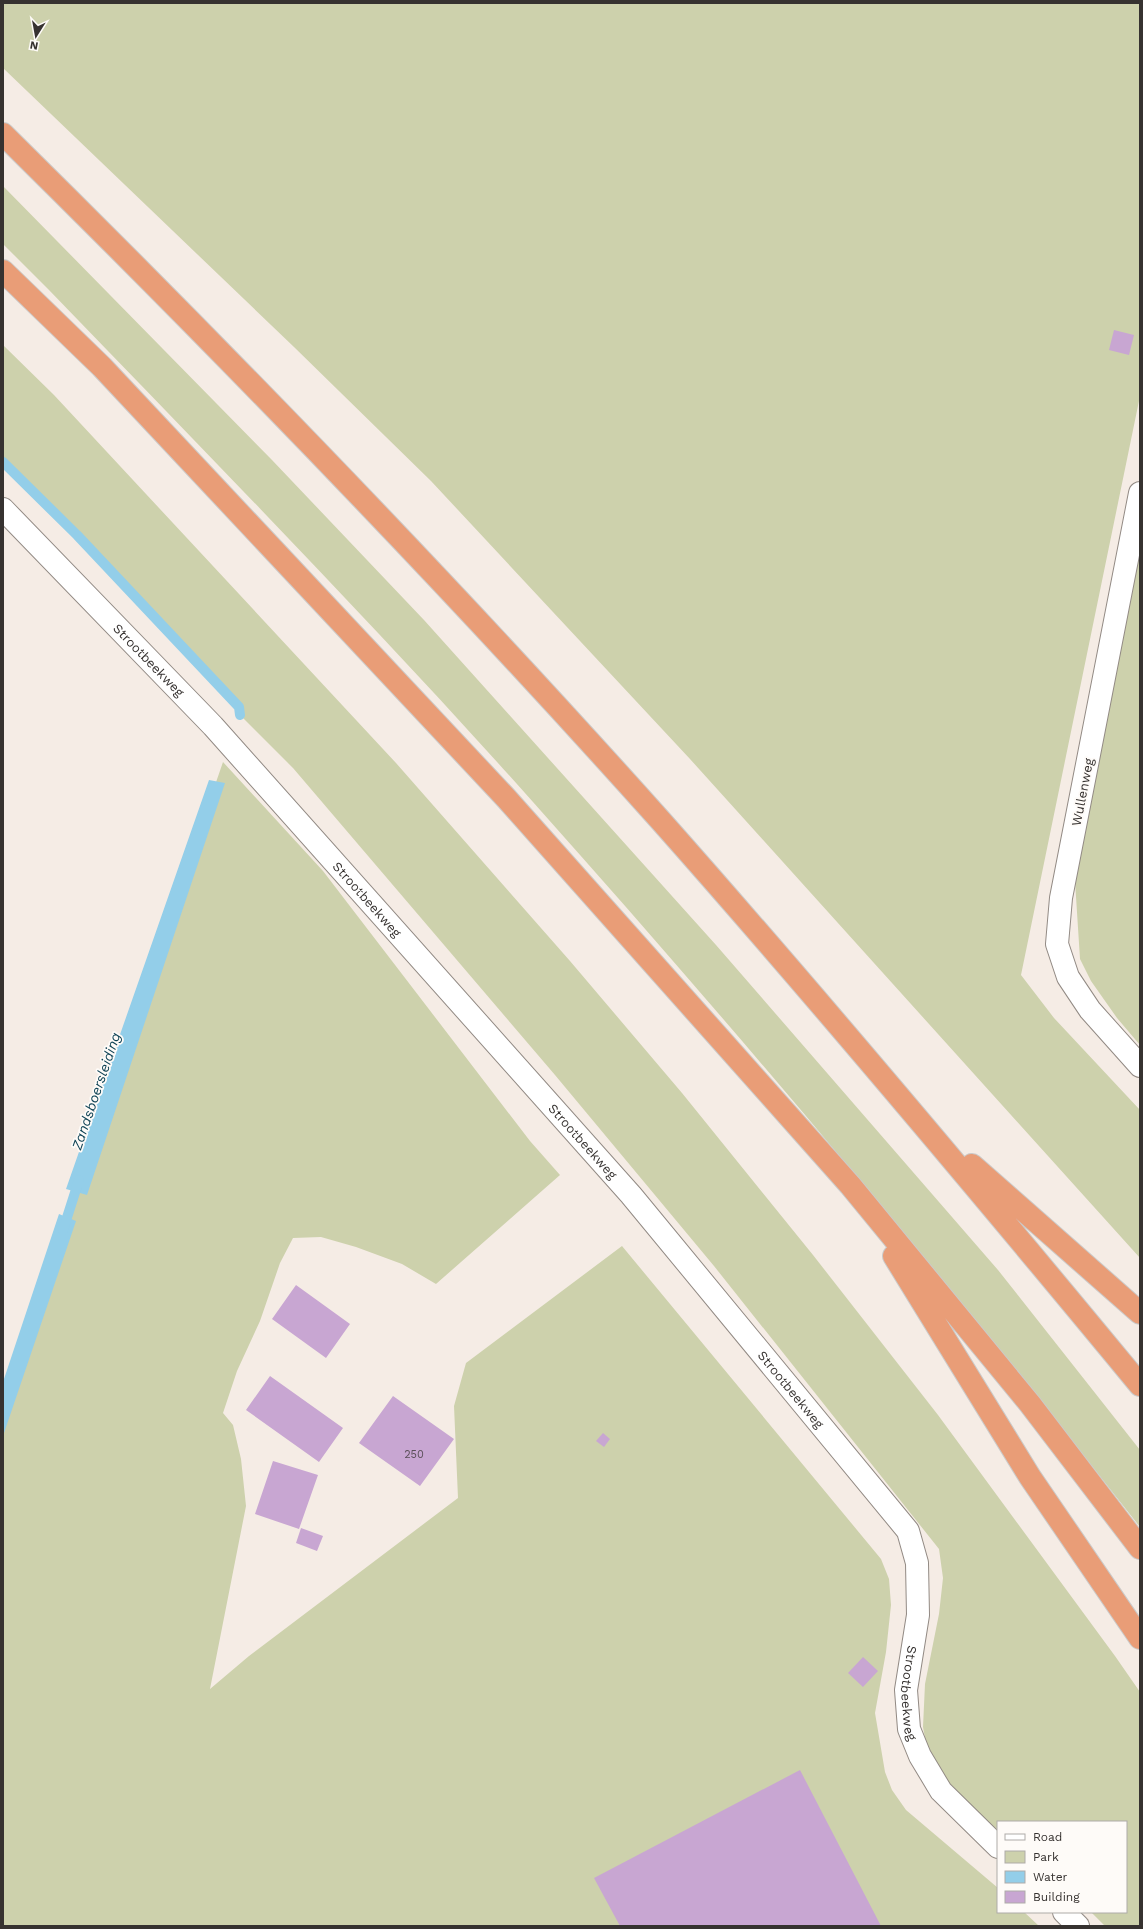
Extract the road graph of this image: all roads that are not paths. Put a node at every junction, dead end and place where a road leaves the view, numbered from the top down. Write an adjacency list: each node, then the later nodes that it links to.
1 (3, 134): 6 (highway)
2 (3, 271): 7 (highway)
3 (1140, 494): 5 (street, Wullenweg)
4 (3, 510): 12 (street, Strootbeekweg)
5 (1140, 1066)
6 (921, 1121): 8 (highway); 9 (highway)
7 (850, 1185): 10 (highway); 11 (highway)
8 (1140, 1313)
9 (1140, 1384)
10 (1140, 1548)
11 (1140, 1638)
12 (997, 1846)
13 (1065, 1913): 14 (street)
14 (1078, 1926)

